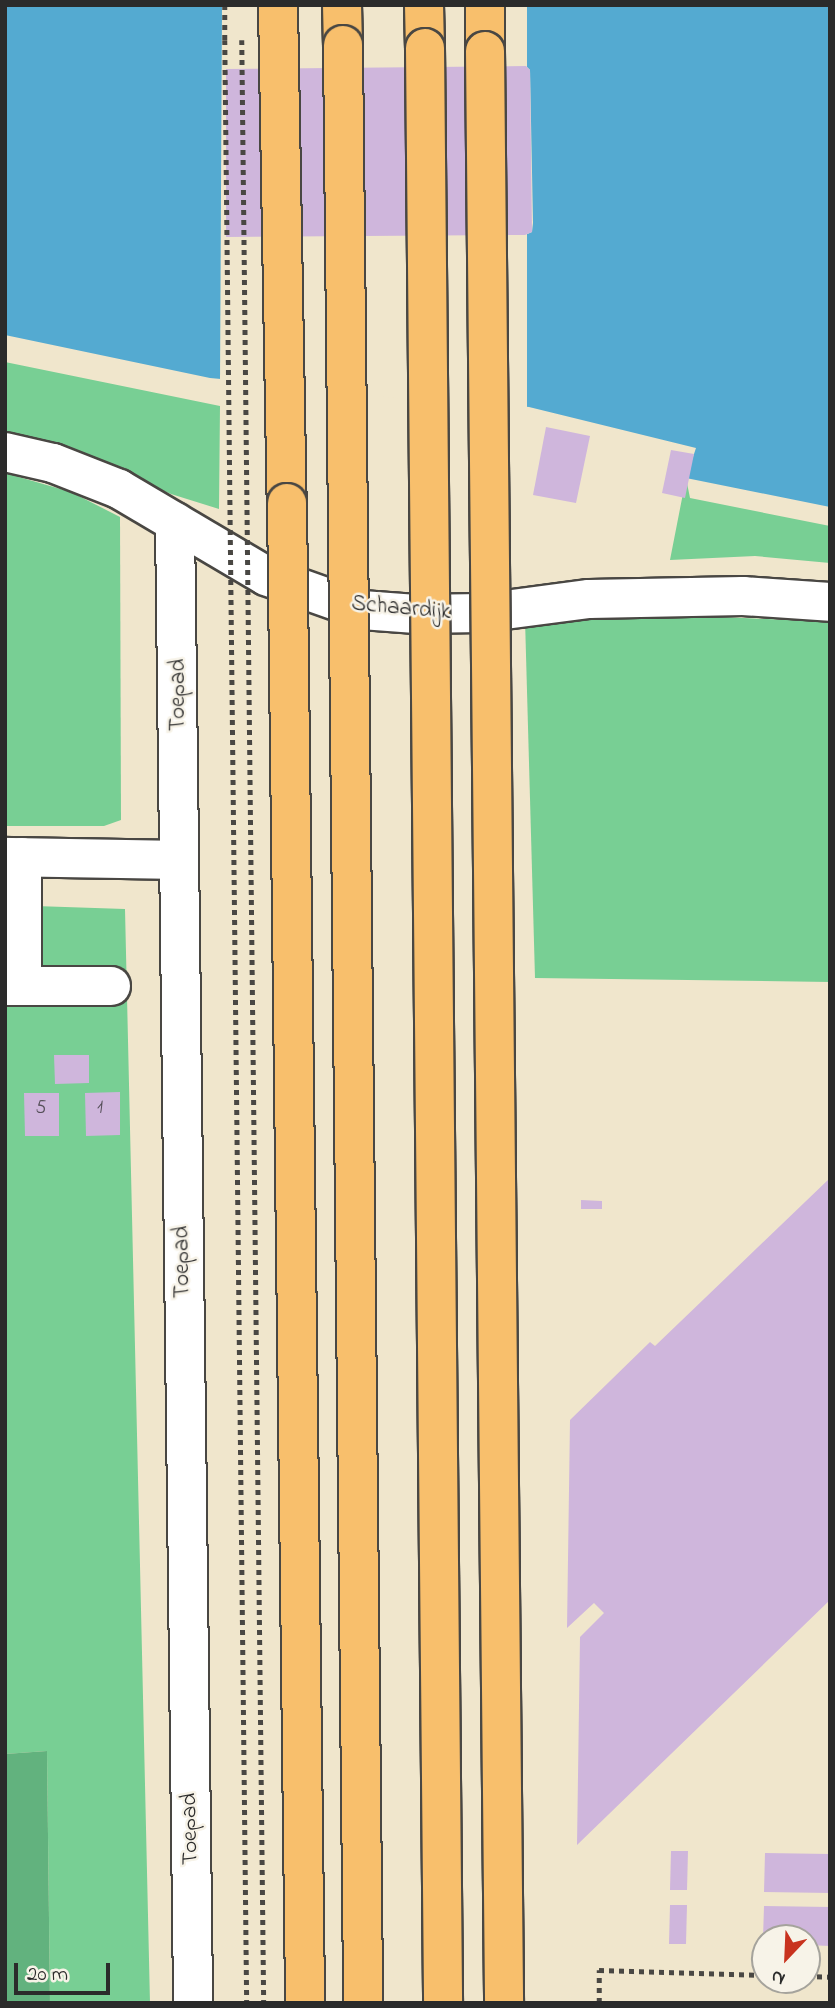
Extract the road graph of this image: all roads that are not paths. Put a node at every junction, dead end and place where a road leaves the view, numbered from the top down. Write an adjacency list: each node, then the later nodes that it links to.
1 (278, 5): 13 (highway, bridge)
2 (342, 5): 14 (highway, bridge)
3 (424, 5): 15 (highway, bridge)
4 (485, 5): 16 (highway, bridge)
5 (5, 452): 6 (street, Schaardijk)
6 (175, 522): 7 (street, Schaardijk); 9 (street, Toepad)
7 (830, 602)
8 (13, 857): 9 (street); 10 (street)
9 (178, 860): 12 (street, Toepad)
10 (14, 986): 11 (street)
11 (111, 986)
12 (193, 2003)
13 (305, 2003)
14 (363, 2003)
15 (443, 2003)
16 (504, 2003)

